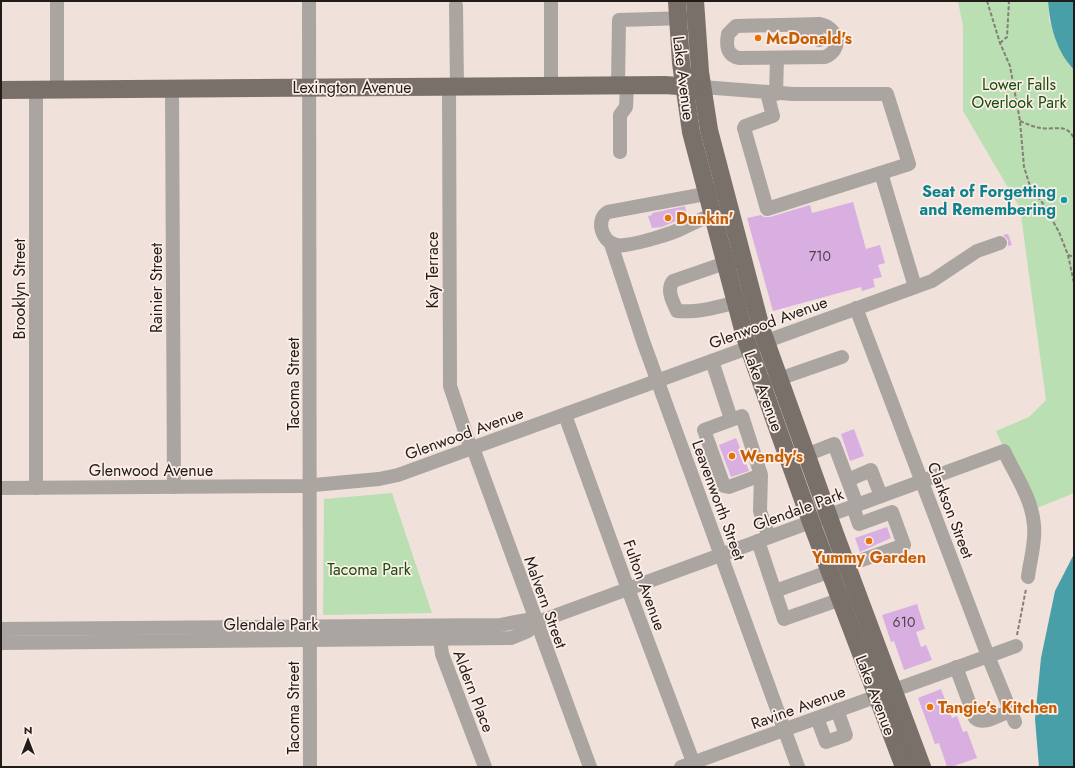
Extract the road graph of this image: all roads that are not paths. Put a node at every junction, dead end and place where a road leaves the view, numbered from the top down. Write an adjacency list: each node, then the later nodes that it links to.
1 (57, 1): 19 (street)
2 (309, 1): 15 (street, Tacoma Street)
3 (551, 1): 11 (street)
4 (456, 5): 13 (street, Kay Terrace)
5 (677, 9): 6 (street); 10 (street); 12 (main road, Lake Avenue)
6 (695, 9): 14 (main road, Lake Avenue)
7 (742, 25): 8 (street); 9 (street); 9 (street)
8 (776, 58): 9 (street); 20 (street)
9 (796, 58)
10 (622, 85): 11 (main road, Lexington Avenue); 12 (main road, Lexington Avenue); 21 (street)
11 (551, 86): 13 (main road, Lexington Avenue)
12 (684, 86): 14 (main road, Lexington Avenue); 24 (main road, Lake Avenue)
13 (453, 87): 15 (main road, Lexington Avenue); 44 (street, Kay Terrace)
14 (702, 87): 20 (street); 23 (main road, Lake Avenue)
15 (309, 88): 16 (main road, Lexington Avenue); 49 (street, Tacoma Street)
16 (172, 89): 19 (main road, Lexington Avenue); 50 (street, Rainier Street)
17 (1, 90): 18 (main road, Lexington Avenue)
18 (36, 90): 19 (main road, Lexington Avenue); 52 (street, Brooklyn Street)
19 (58, 90)
20 (772, 94): 22 (street); 22 (street)
21 (620, 152)
22 (881, 173): 31 (street)
23 (724, 190): 24 (street); 25 (main road, Lake Avenue)
24 (706, 193): 26 (main road, Lake Avenue); 28 (street, Leavenworth Street)
25 (729, 210): 26 (street); 29 (main road, Lake Avenue)
26 (712, 214): 28 (street); 30 (main road, Lake Avenue)
27 (1000, 243): 31 (street, Glenwood Avenue)
28 (610, 244): 40 (street, Leavenworth Street)
29 (742, 258): 30 (street); 32 (main road, Lake Avenue)
30 (725, 263): 33 (main road, Lake Avenue); 33 (street)
31 (915, 287): 34 (street, Glenwood Avenue)
32 (753, 298): 33 (street); 35 (main road, Lake Avenue)
33 (735, 303): 36 (main road, Lake Avenue)
34 (856, 308): 35 (street, Glenwood Avenue); 48 (street, Clarkson Street)
35 (765, 342): 36 (street, Glenwood Avenue); 39 (main road, Lake Avenue)
36 (748, 348): 38 (street, Glenwood Avenue); 41 (main road, Lake Avenue)
37 (842, 357): 39 (street)
38 (712, 361): 40 (street, Glenwood Avenue); 43 (street)
39 (778, 379): 41 (street); 45 (main road, Lake Avenue)
40 (658, 381): 42 (street, Glenwood Avenue); 59 (street, Leavenworth Street)
41 (762, 385): 57 (main road, Lake Avenue)
42 (565, 415): 44 (street, Glenwood Avenue); 63 (street, Fulton Avenue)
43 (731, 420): 46 (street); 46 (street)
44 (472, 449): 49 (street, Glenwood Avenue); 67 (street, Malvern Street)
45 (806, 455): 47 (street); 56 (main road, Lake Avenue)
46 (761, 475): 58 (street)
47 (848, 480): 53 (street); 54 (street)
48 (923, 481): 53 (street, Glendale Park); 62 (street, Glendale Park); 73 (street, Clarkson Street)
49 (310, 485): 50 (street, Glenwood Avenue); 70 (street, Tacoma Street)
50 (174, 487): 52 (street, Glenwood Avenue)
51 (1, 488): 52 (street, Glenwood Avenue)
52 (36, 488)
53 (884, 495): 54 (street, Glendale Park); 55 (street)
54 (855, 506): 55 (street); 56 (street, Glendale Park)
55 (892, 512): 60 (street)
56 (828, 516): 57 (street, Glendale Park); 60 (main road, Lake Avenue)
57 (811, 522): 58 (street, Glendale Park); 61 (main road, Lake Avenue)
58 (763, 539): 59 (street, Glendale Park); 64 (street)
59 (720, 555): 63 (street, Glendale Park); 81 (street, Leavenworth Street)
60 (847, 566): 61 (street); 65 (main road, Lake Avenue)
61 (829, 571): 64 (street); 66 (main road, Lake Avenue)
62 (1027, 581)
63 (628, 589): 67 (street, Glendale Park); 82 (street, Fulton Avenue)
64 (775, 591): 66 (street)
65 (857, 593): 66 (street); 75 (main road, Lake Avenue)
66 (840, 599): 76 (main road, Lake Avenue)
67 (535, 623): 69 (street, Glendale Park); 85 (street, Malvern Street)
68 (1, 629): 70 (street, Glendale Park)
69 (439, 632): 70 (street, Glendale Park); 84 (street, Aldern Place)
70 (310, 634): 71 (street, Glendale Park); 83 (street, Tacoma Street)
71 (1, 643)
72 (1016, 646): 73 (street, Ravine Avenue)
73 (988, 656): 74 (street, Ravine Avenue); 80 (street, Clarkson Street)
74 (956, 668): 75 (street, Ravine Avenue); 78 (street)
75 (894, 690): 76 (street, Ravine Avenue); 88 (main road, Lake Avenue)
76 (877, 696): 77 (street, Ravine Avenue); 87 (main road, Lake Avenue)
77 (837, 710): 79 (street, Ravine Avenue); 79 (street)
78 (1003, 714)
79 (817, 718): 81 (street, Ravine Avenue)
80 (1015, 722)
81 (785, 729): 82 (street, Ravine Avenue); 86 (street, Leavenworth Street)
82 (690, 766)
83 (310, 767)
84 (485, 767)
85 (590, 767)
86 (798, 767)
87 (904, 767)
88 (922, 767)

